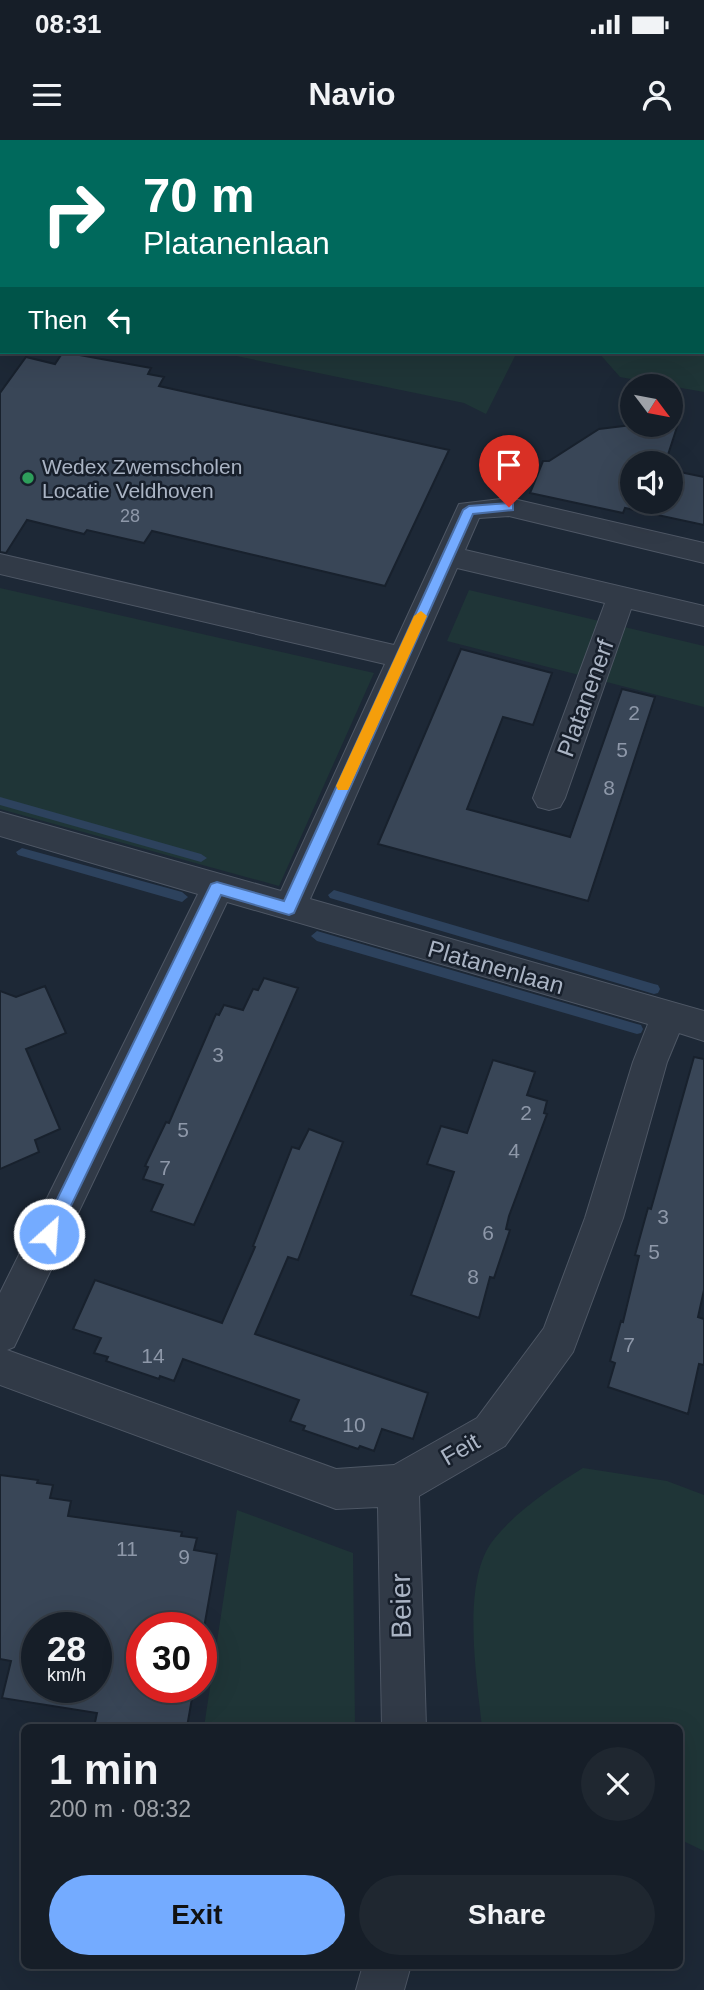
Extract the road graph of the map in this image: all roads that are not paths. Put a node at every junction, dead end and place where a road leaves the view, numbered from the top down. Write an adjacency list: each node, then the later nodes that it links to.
1 (704, 553): 2 (street)
2 (448, 556): 4 (street); 6 (street)
3 (0, 564): 6 (street)
4 (621, 597): 5 (street); 7 (street, Platanenerf)
5 (704, 616)
6 (402, 657): 10 (street)
7 (549, 798)
8 (0, 824): 9 (street, Platanenlaan)
9 (217, 888): 10 (street, Platanenlaan); 13 (street)
10 (289, 909): 11 (street, Platanenlaan)
11 (668, 1016): 12 (street, Platanenlaan); 15 (street, Feit)
12 (704, 1026)
13 (0, 1334)
14 (0, 1366): 15 (street, Feit)
15 (398, 1485): 16 (street, Beier)
16 (404, 1724)
17 (386, 1969): 18 (street)
18 (380, 1990)

